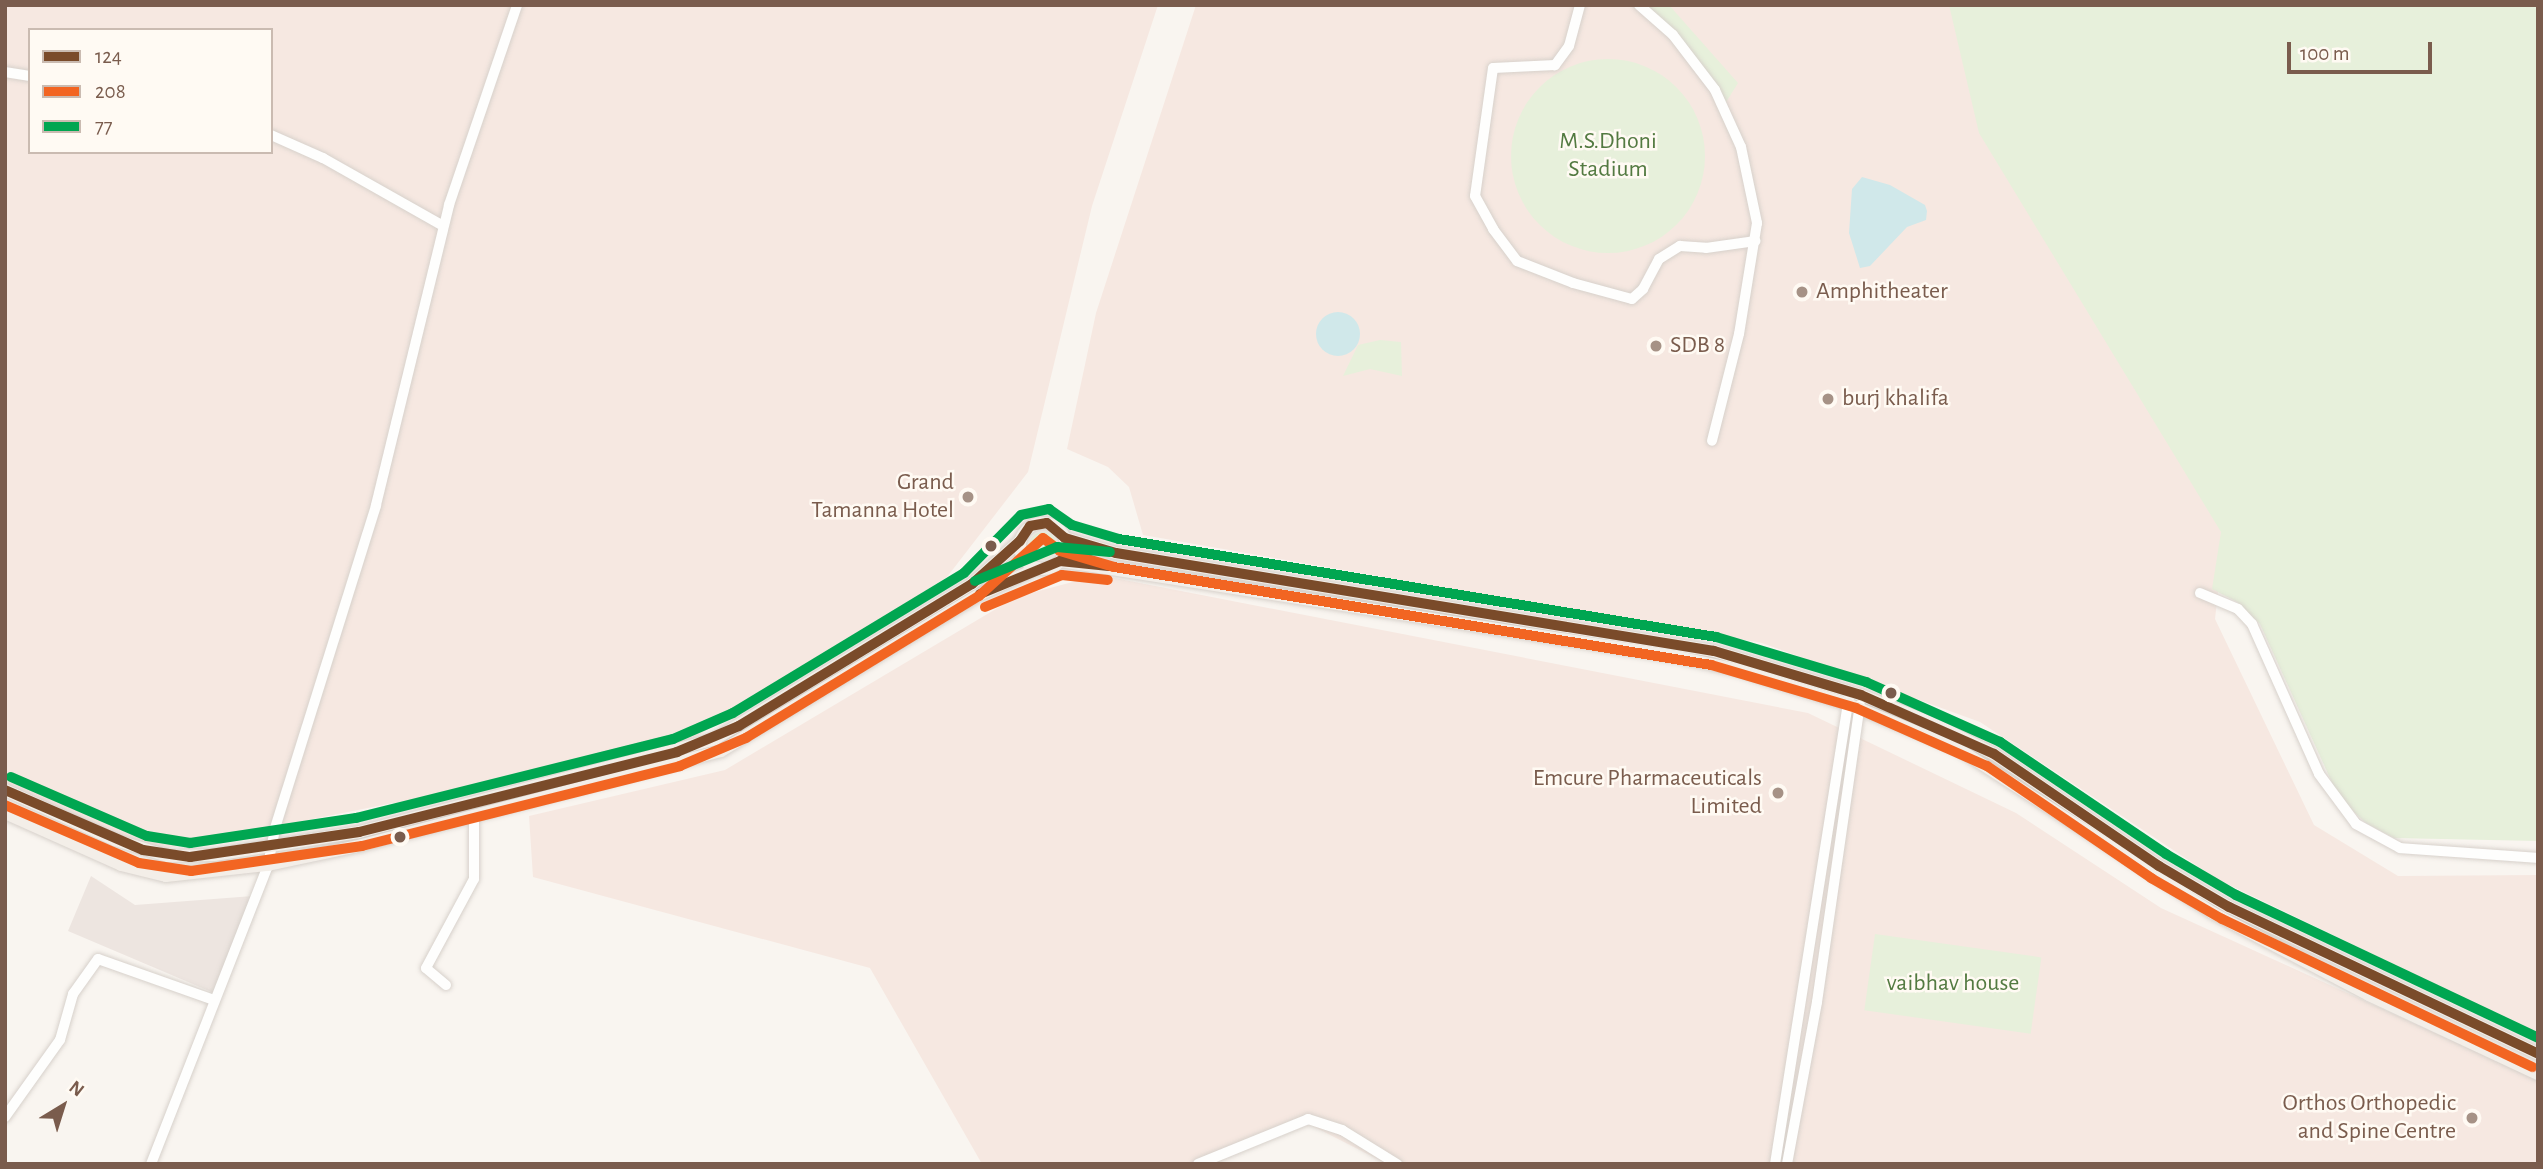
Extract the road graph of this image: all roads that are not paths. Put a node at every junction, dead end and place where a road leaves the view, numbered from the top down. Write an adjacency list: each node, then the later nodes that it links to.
1 (517, 5): 7 (street)
2 (1580, 5): 8 (street)
3 (1639, 5): 8 (street)
4 (5, 72): 5 (street)
5 (28, 76)
6 (273, 136): 7 (street)
7 (443, 226): 21 (street)
8 (1756, 241): 9 (street)
9 (1712, 441)
10 (1065, 538): 11 (main road); 12 (main road); 14 (main road)
11 (1020, 541): 13 (main road); 17 (main road)
12 (1060, 561): 13 (main road); 14 (main road)
13 (1038, 568): 17 (main road)
14 (1324, 593): 16 (main road)
15 (2200, 593): 22 (street)
16 (1855, 700): 26 (main road); 27 (street); 28 (street); 29 (main road)
17 (691, 755): 20 (main road); 21 (main road)
18 (5, 790): 21 (main road)
19 (5, 813): 23 (main road)
20 (474, 818): 23 (main road); 24 (street)
21 (271, 847): 23 (street)
22 (2538, 858)
23 (268, 865): 25 (street)
24 (446, 985)
25 (214, 1000): 30 (street); 31 (street)
26 (2538, 1054)
27 (1791, 1055): 28 (street); 34 (street)
28 (1806, 1058): 35 (street)
29 (2538, 1074)
30 (5, 1117)
31 (151, 1164)
32 (1198, 1164): 33 (street)
33 (1398, 1164)
34 (1775, 1164)
35 (1787, 1164)

